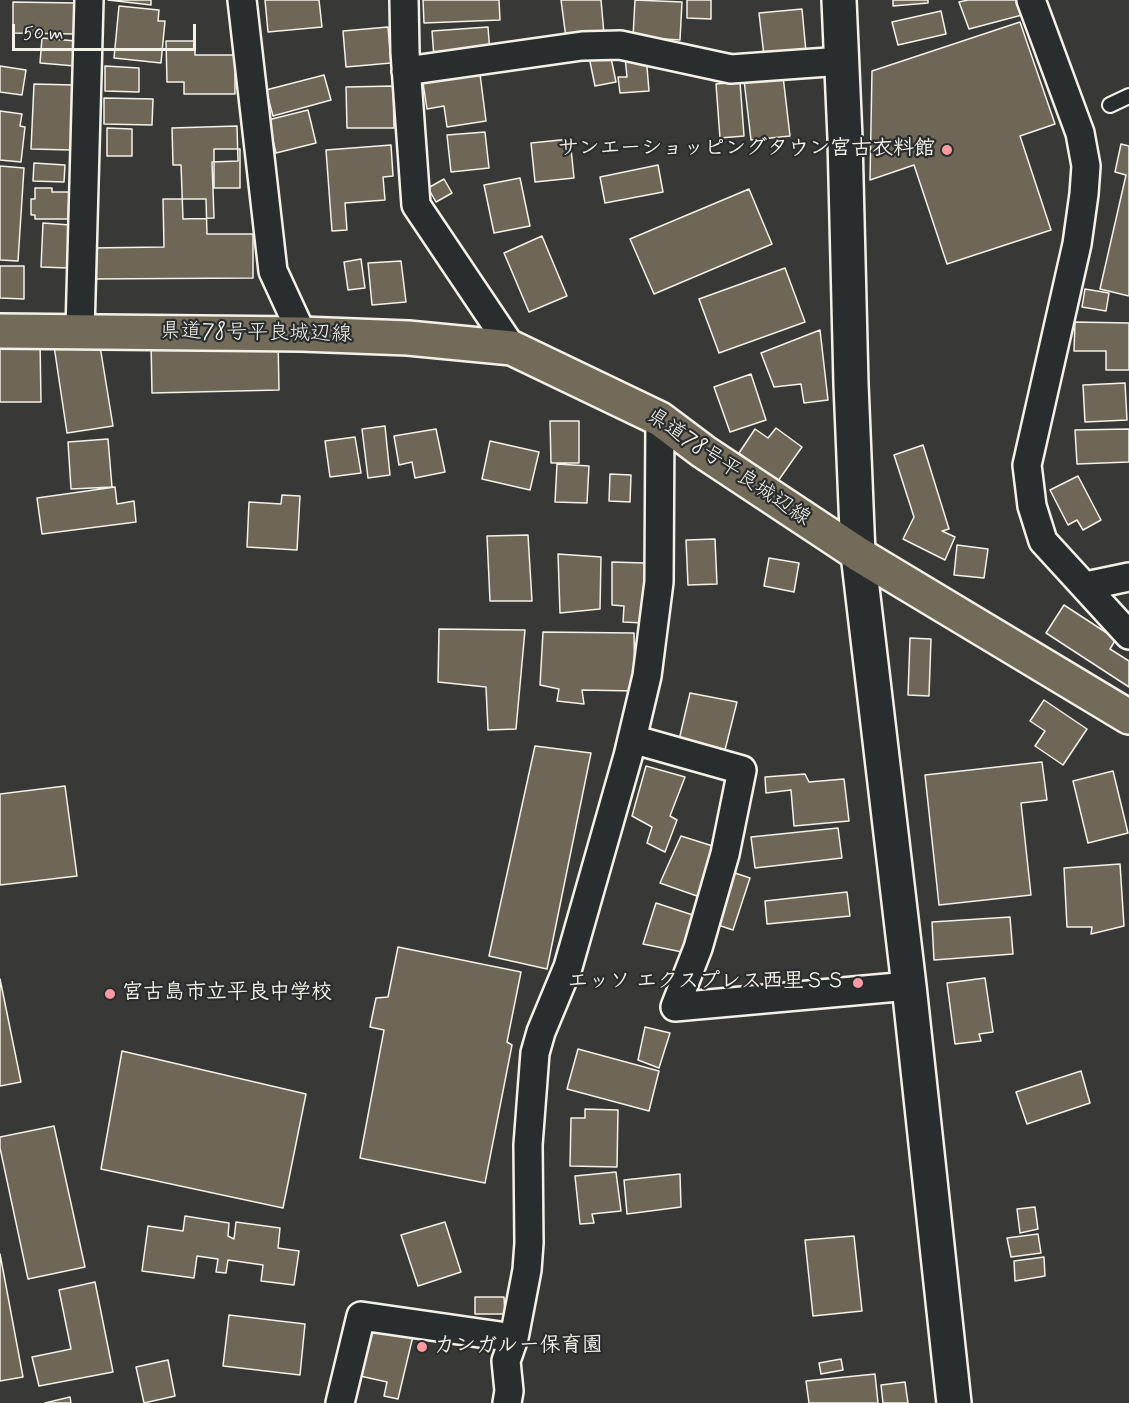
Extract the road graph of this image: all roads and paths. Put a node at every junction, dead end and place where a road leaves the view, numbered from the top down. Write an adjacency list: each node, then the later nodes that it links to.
1 (89, 0): 11 (street)
2 (242, 0): 12 (street)
3 (404, 0): 7 (street)
4 (839, 0): 6 (street)
5 (1031, 0): 17 (street)
6 (842, 61): 7 (street); 15 (street)
7 (406, 71): 13 (street)
8 (1129, 96): 9 (lane)
9 (1110, 105)
10 (0, 331): 11 (main road, 県道78号平良城辺線)
11 (80, 331): 12 (main road, 県道78号平良城辺線)
12 (302, 334): 13 (main road, 県道78号平良城辺線)
13 (512, 348): 14 (main road, 県道78号平良城辺線)
14 (660, 419): 15 (main road, 県道78号平良城辺線); 20 (street)
15 (858, 554): 19 (main road, 県道78号平良城辺線); 21 (street)
16 (1129, 577): 17 (street)
17 (1086, 586): 18 (street)
18 (1129, 635)
19 (1129, 717)
20 (632, 740): 21 (street); 22 (street)
21 (909, 986): 25 (street)
22 (514, 1338): 23 (street); 24 (street)
23 (340, 1403)
24 (507, 1403)
25 (954, 1403)

